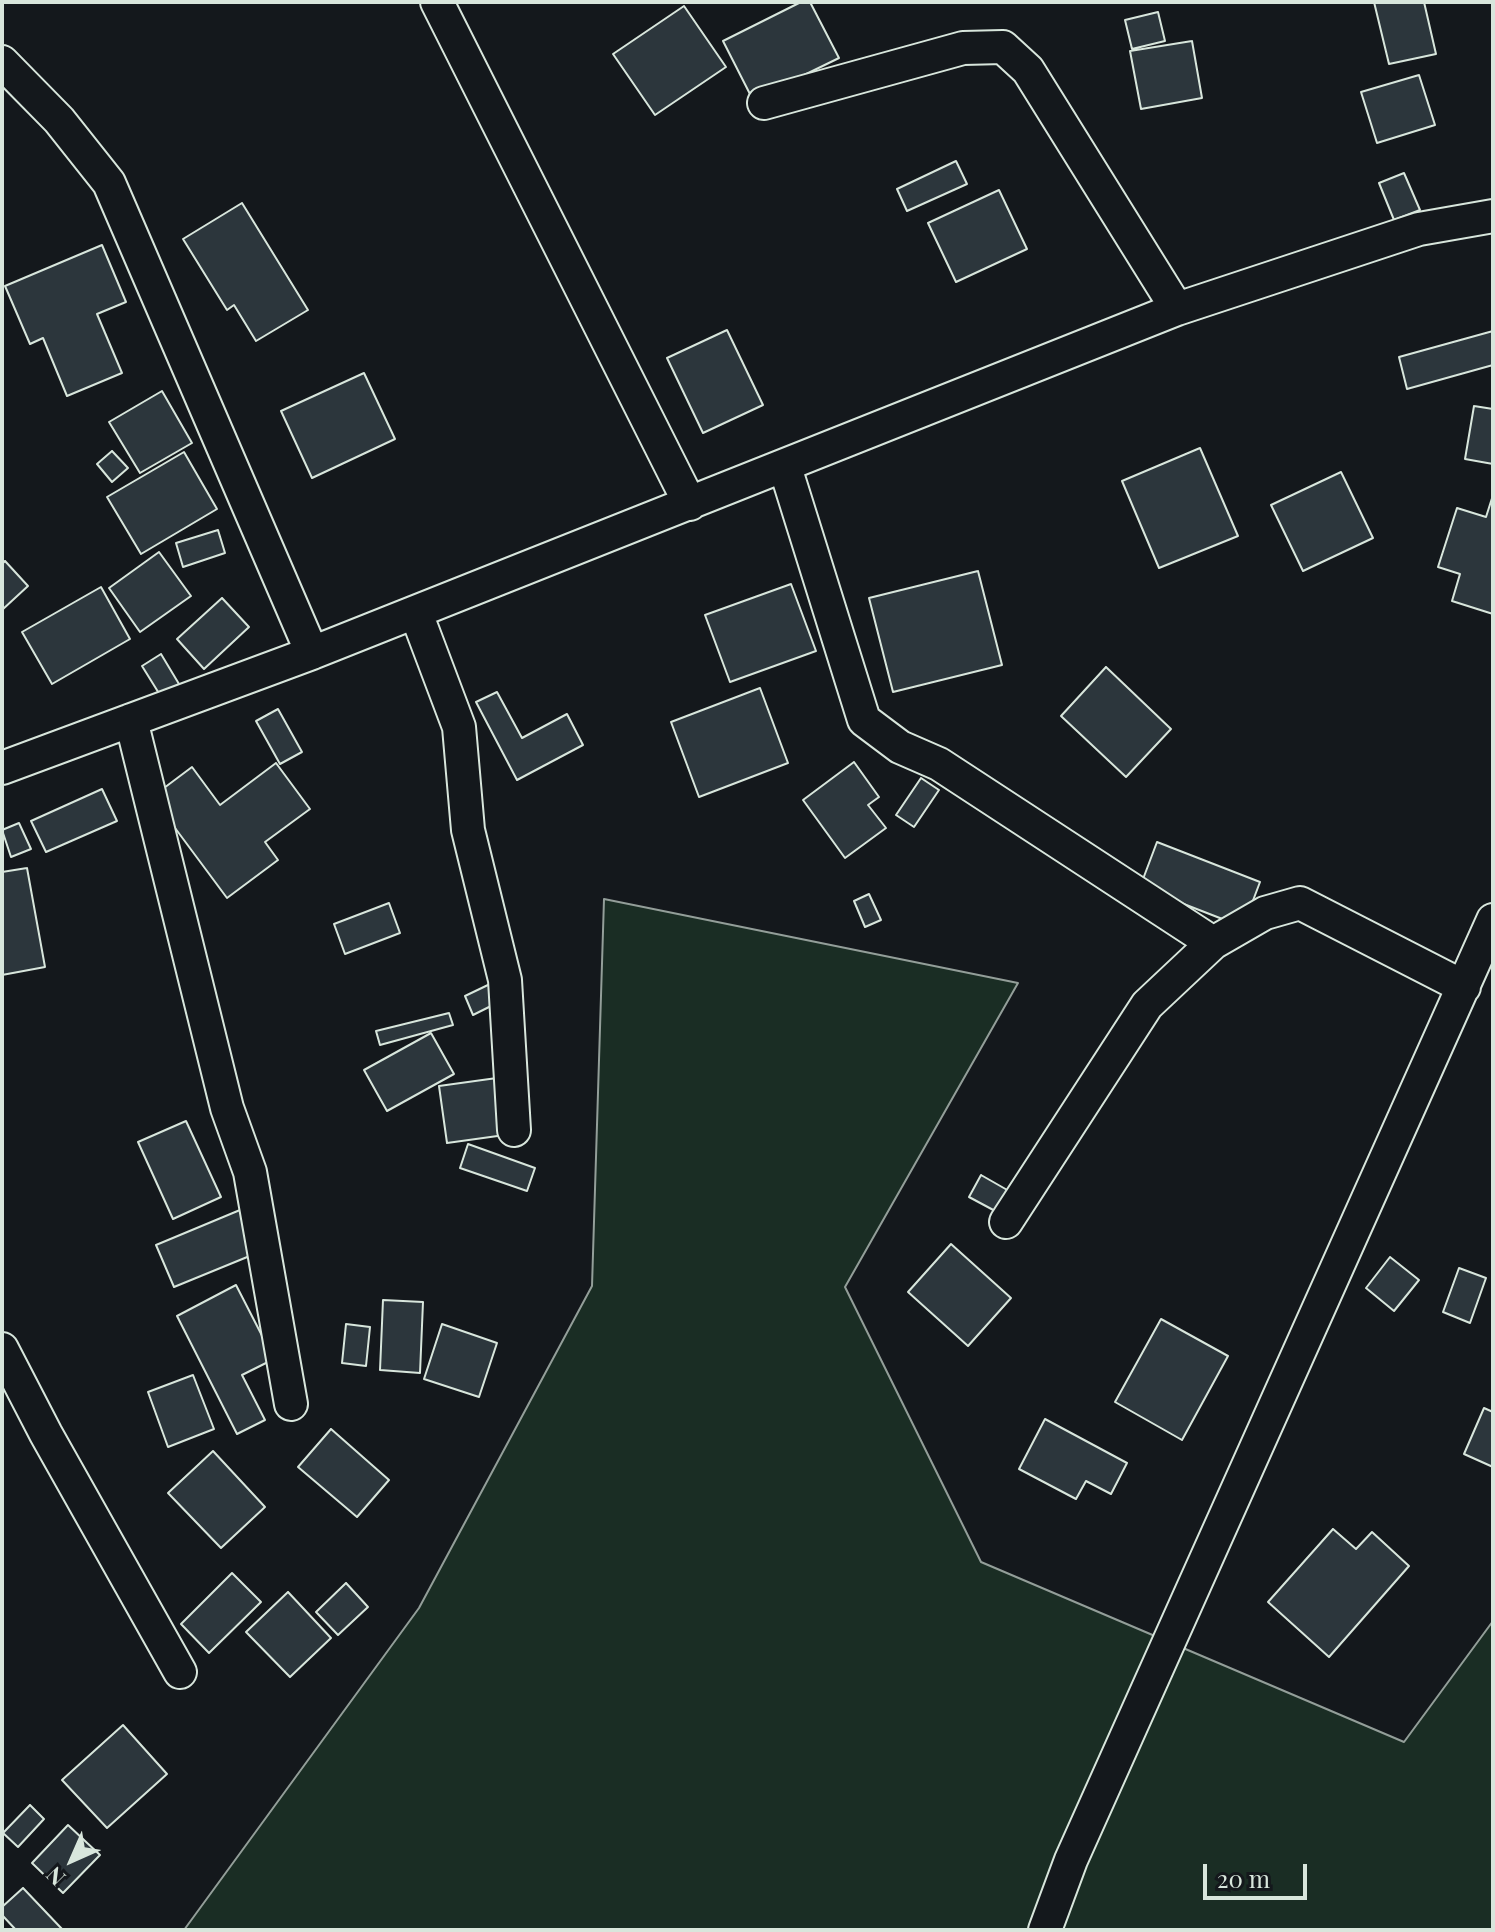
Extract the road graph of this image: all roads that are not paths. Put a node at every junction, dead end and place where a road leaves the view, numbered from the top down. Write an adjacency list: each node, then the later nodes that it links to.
1 (437, 2): 7 (street)
2 (2, 62): 9 (street)
3 (764, 103): 5 (street)
4 (1493, 216): 5 (street)
5 (1177, 309): 6 (street)
6 (785, 467): 7 (street); 13 (street)
7 (690, 504): 8 (street)
8 (416, 613): 9 (street); 15 (street)
9 (312, 653): 10 (street)
10 (131, 720): 11 (street); 18 (street)
11 (2, 768)
12 (1493, 920): 14 (street)
13 (1213, 943): 14 (street); 16 (street)
14 (1464, 987): 20 (street)
15 (514, 1130)
16 (1006, 1222)
17 (2, 1349): 19 (street)
18 (291, 1404)
19 (180, 1672)
20 (1045, 1930)

